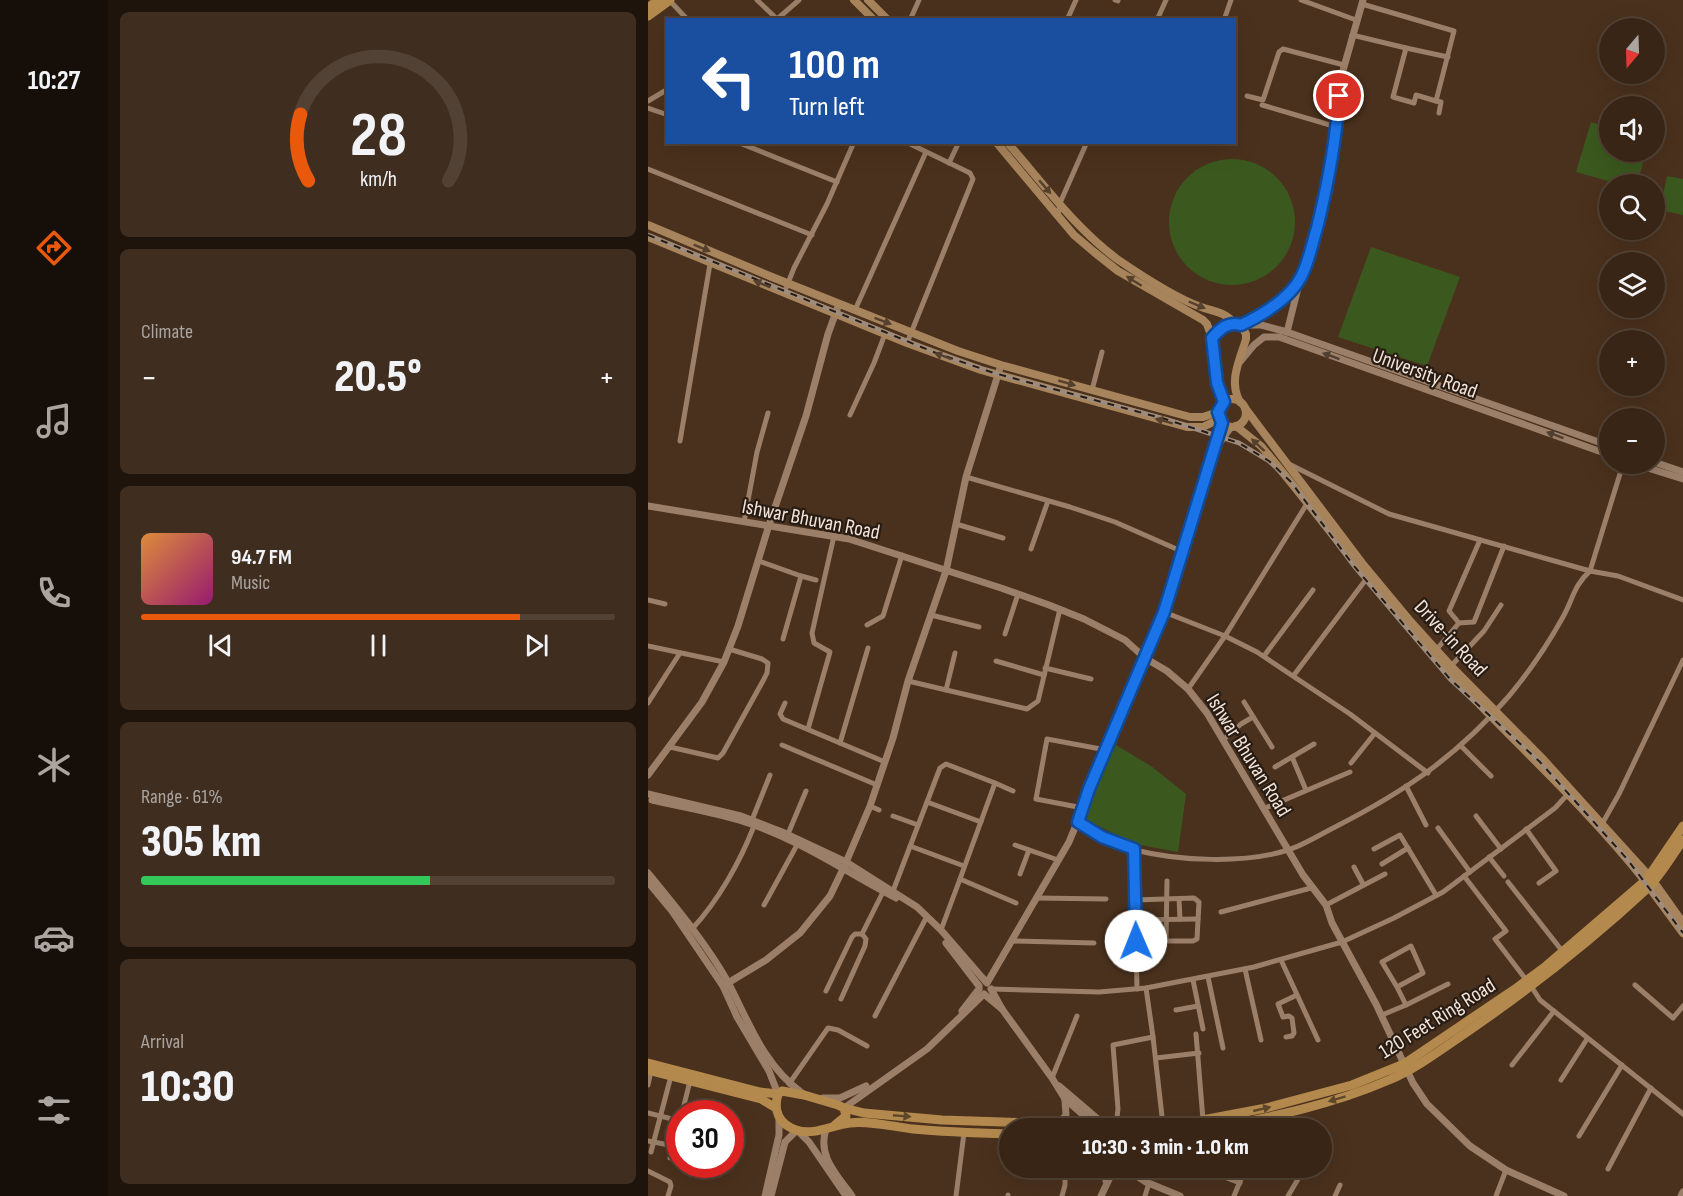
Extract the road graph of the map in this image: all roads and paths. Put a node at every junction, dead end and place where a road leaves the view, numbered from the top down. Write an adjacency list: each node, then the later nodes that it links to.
1 (658, 0): 13 (main road)
2 (669, 0): 14 (main road); 15 (street)
3 (757, 0): 16 (street)
4 (799, 0): 17 (street)
5 (854, 0): 18 (main road)
6 (868, 0): 19 (main road)
7 (919, 0): 20 (street)
8 (1076, 0): 21 (street)
9 (1166, 0): 22 (street)
10 (1231, 0): 23 (street)
11 (1301, 0): 24 (street)
12 (1363, 2): 24 (street); 27 (street)
13 (648, 8)
14 (648, 16)
15 (686, 18)
16 (775, 18)
17 (777, 18)
18 (872, 18)
19 (886, 18)
20 (911, 18)
21 (1068, 18)
22 (1158, 18)
23 (1225, 18)
24 (1356, 20): 25 (street)
25 (1352, 35): 26 (street); 28 (street)
26 (1406, 48): 27 (street); 32 (street)
27 (1448, 57): 32 (street)
28 (1344, 65): 30 (street); 37 (street)
29 (666, 90): 31 (street)
30 (1247, 96)
31 (648, 101)
32 (1436, 101): 35 (street)
33 (1262, 105): 37 (street)
34 (648, 108): 36 (street)
35 (1439, 113)
36 (666, 114)
37 (1337, 127): 54 (street)
38 (742, 144): 47 (street)
39 (854, 144): 47 (street)
40 (910, 144): 44 (street)
41 (958, 144): 45 (street)
42 (1086, 144): 48 (street)
43 (1007, 145): 48 (main road, one-way to 48); 49 (main road)
44 (926, 152): 45 (street); 58 (street)
45 (950, 163): 61 (street)
46 (648, 169): 51 (street)
47 (837, 182): 51 (street)
48 (1060, 203): 49 (street); 60 (main road, one-way to 60)
49 (1058, 216): 64 (main road, one-way to 49)
50 (648, 225): 55 (main road, one-way to 55)
51 (812, 235): 55 (street)
52 (648, 237): 53 (main road)
53 (710, 264): 56 (main road, one-way to 53); 77 (street)
54 (1301, 278): 60 (street); 62 (street)
55 (788, 284): 56 (street); 57 (main road)
56 (784, 293): 59 (main road)
57 (839, 304): 58 (main road); 59 (street)
58 (855, 310): 61 (main road, one-way to 61)
59 (835, 314): 63 (main road); 93 (street)
60 (1237, 323): 62 (street, University Road); 64 (main road); 67 (main road)
61 (911, 332): 65 (street); 68 (main road)
62 (1287, 332): 78 (street, University Road)
63 (885, 334): 65 (main road); 74 (street)
64 (1212, 338): 71 (main road)
65 (907, 343): 69 (main road, one-way to 65)
66 (1102, 352): 70 (street)
67 (1239, 363): 72 (main road); 79 (street, University Road, one-way to 67)
68 (1001, 365): 69 (street); 70 (main road, one-way to 70)
69 (998, 375): 75 (main road, one-way to 69); 86 (street)
70 (1092, 390): 75 (main road)
71 (1224, 402): 72 (main road); 75 (main road)
72 (1242, 405): 76 (main road); 81 (main road, Drive-in Road)
73 (768, 413): 91 (street)
74 (850, 415)
75 (1220, 418): 76 (main road); 80 (street)
76 (1234, 426): 80 (street); 89 (main road, Drive-in Road, one-way to 76)
77 (680, 441)
78 (1599, 442)
79 (1599, 451)
80 (1211, 455): 99 (street)
81 (1285, 462): 96 (street); 125 (main road, Drive-in Road)
82 (1665, 466): 83 (street)
83 (1683, 472)
84 (1665, 473): 87 (street)
85 (1620, 474): 103 (street)
86 (966, 477): 88 (street); 92 (street)
87 (1683, 479)
88 (1048, 501): 98 (street); 99 (street)
89 (1308, 502): 105 (main road, Drive-in Road); 120 (street)
90 (648, 506): 91 (street, Ishwar Bhuvan Road)
91 (744, 522): 93 (street, Ishwar Bhuvan Road)
92 (956, 524): 95 (street); 102 (street)
93 (770, 525): 94 (street, Ishwar Bhuvan Road); 101 (street)
94 (834, 536): 100 (street, Ishwar Bhuvan Road); 146 (street)
95 (1003, 538)
96 (1480, 540): 97 (street); 116 (street)
97 (1504, 546): 103 (street); 116 (street)
98 (1030, 549)
99 (1181, 551): 114 (street)
100 (902, 555): 102 (street, Ishwar Bhuvan Road); 117 (street)
101 (759, 561): 104 (street); 124 (street)
102 (946, 571): 108 (street, Ishwar Bhuvan Road); 115 (street)
103 (1590, 571): 110 (street); 144 (street)
104 (801, 576): 106 (street); 121 (street)
105 (1367, 578): 136 (street); 144 (main road, Drive-in Road)
106 (816, 580)
107 (1313, 590): 128 (street)
108 (1018, 594): 113 (street, Ishwar Bhuvan Road); 119 (street)
109 (648, 600): 111 (street)
110 (1683, 600)
111 (665, 604)
112 (1501, 605): 133 (street)
113 (1060, 609): 129 (street, Ishwar Bhuvan Road); 134 (street)
114 (1164, 612): 120 (street); 129 (street)
115 (931, 615): 118 (street); 138 (street)
116 (1459, 623): 125 (street)
117 (867, 625)
118 (979, 627)
119 (1005, 634)
120 (1225, 636): 128 (street); 139 (street)
121 (783, 639)
122 (648, 646): 126 (street)
123 (868, 648): 149 (street)
124 (729, 649): 132 (street); 153 (street)
125 (1436, 650): 133 (main road, Drive-in Road)
126 (680, 653): 132 (street); 142 (street)
127 (955, 654): 140 (street)
128 (1264, 656): 136 (street)
129 (1145, 658): 139 (street, Ishwar Bhuvan Road); 155 (street)
130 (1683, 660): 184 (street)
131 (996, 661): 135 (street)
132 (724, 662): 153 (street)
133 (1451, 666): 144 (main road, Drive-in Road)
134 (1045, 668): 135 (street); 137 (street)
135 (1044, 675): 140 (street)
136 (1294, 675): 147 (street)
137 (1091, 679)
138 (908, 681): 140 (street); 157 (street)
139 (1188, 689): 148 (street, Ishwar Bhuvan Road)
140 (946, 690)
141 (1244, 702): 145 (street)
142 (648, 703)
143 (785, 703): 146 (street)
144 (1493, 713): 152 (street); 172 (main road, Drive-in Road); 184 (main road, Drive-in Road)
145 (1253, 717): 148 (street); 154 (street)
146 (808, 729): 149 (street)
147 (1375, 733): 158 (street); 161 (street)
148 (1223, 740): 177 (street, Ishwar Bhuvan Road)
149 (840, 743): 157 (street)
150 (1314, 744): 156 (street)
151 (782, 745): 166 (street)
152 (1461, 746): 161 (street); 164 (street)
153 (670, 747): 162 (street)
154 (1272, 747)
155 (1106, 750): 176 (street); 176 (street)
156 (1292, 758): 159 (street); 168 (street)
157 (885, 762): 166 (street)
158 (1351, 763)
159 (1275, 767)
160 (1350, 772): 168 (street)
161 (1428, 773): 167 (street)
162 (648, 775)
163 (770, 775): 183 (street)
164 (1491, 776)
165 (995, 783): 170 (street); 174 (street); 181 (street)
166 (877, 785): 175 (street)
167 (1406, 786): 186 (street); 200 (street)
168 (1306, 790): 177 (street)
169 (806, 791): 190 (street)
170 (1014, 791)
171 (648, 794): 183 (street)
172 (1568, 794): 189 (street); 217 (main road, Drive-in Road)
173 (648, 799): 183 (street)
174 (927, 802): 181 (street); 185 (street)
175 (870, 806): 178 (street); 204 (street)
176 (1083, 808): 182 (street)
177 (1263, 809): 200 (street, Ishwar Bhuvan Road)
178 (879, 810)
179 (893, 816): 185 (street)
180 (1476, 816): 198 (street)
181 (981, 822): 205 (street)
182 (1078, 822): 196 (street); 202 (street)
183 (753, 823): 190 (street); 192 (street); 239 (street)
184 (1602, 824): 217 (main road, Drive-in Road)
185 (918, 825): 194 (street)
186 (1426, 825)
187 (1683, 826): 217 (main road, 120 Feet Ring Road)
188 (1438, 828): 207 (street)
189 (1527, 829): 198 (street); 218 (street)
190 (788, 834): 204 (street)
191 (1683, 840): 217 (main road, 120 Feet Ring Road)
192 (797, 845): 204 (street); 231 (street)
193 (1015, 845): 199 (street)
194 (910, 846): 205 (street); 221 (street)
195 (1408, 848): 197 (street); 203 (street); 223 (street)
196 (1134, 849): 200 (street); 228 (street)
197 (1374, 849)
198 (1501, 849): 201 (street)
199 (1029, 850): 202 (street); 209 (street)
200 (1288, 850): 220 (street, Ishwar Bhuvan Road)
201 (1489, 857): 207 (street); 212 (street)
202 (1058, 860): 224 (street)
203 (1382, 864)
204 (845, 865): 221 (street); 222 (street); 255 (street)
205 (964, 866): 213 (street)
206 (1354, 867): 219 (street)
207 (1470, 872): 211 (street)
208 (648, 873): 239 (street)
209 (1020, 874)
210 (1385, 874): 219 (street)
211 (1464, 876): 223 (street); 253 (street)
212 (1504, 876)
213 (960, 879): 229 (street); 240 (street)
214 (1167, 881): 227 (street)
215 (648, 882): 255 (street)
216 (1508, 882): 248 (street)
217 (1649, 882): 238 (main road, Drive-in Road); 241 (main road); 248 (main road, 120 Feet Ring Road); 253 (main road, 120 Feet Ring Road)
218 (1539, 883)
219 (1363, 884): 230 (street)
220 (1311, 888): 230 (street, Ishwar Bhuvan Road); 232 (street)
221 (892, 891): 240 (street)
222 (883, 892): 236 (street); 242 (street)
223 (1436, 895): 246 (street)
224 (1036, 898): 226 (street); 243 (street)
225 (1179, 898): 227 (street); 234 (street); 235 (street)
226 (1106, 899)
227 (1167, 899): 228 (street); 233 (street)
228 (1135, 900): 237 (street)
229 (1016, 903)
230 (1326, 905): 246 (street, Ishwar Bhuvan Road)
231 (764, 906)
232 (1221, 912)
233 (1167, 919): 234 (street); 237 (street); 245 (street)
234 (1180, 919): 235 (street)
235 (1198, 919): 245 (street)
236 (925, 920): 257 (street); 270 (street)
237 (1136, 920): 244 (street)
238 (1683, 923)
239 (692, 929): 255 (street)
240 (942, 930): 257 (street)
241 (1683, 933)
242 (862, 934): 261 (street); 263 (street)
243 (1012, 941): 247 (street); 257 (street)
244 (1136, 941): 245 (street); 260 (street)
245 (1166, 941)
246 (1342, 942): 249 (street); 269 (street, Ishwar Bhuvan Road)
247 (1094, 943)
248 (1563, 952): 253 (main road, 120 Feet Ring Road)
249 (1281, 960): 250 (street); 262 (street)
250 (1245, 969): 251 (street); 277 (street)
251 (1208, 977): 252 (street); 280 (street)
252 (1193, 980): 259 (street); 265 (street)
253 (1529, 983): 268 (street); 285 (main road, 120 Feet Ring Road)
254 (1449, 984): 264 (street)
255 (726, 985): 291 (street); 295 (street)
256 (1635, 985): 266 (street)
257 (984, 987): 260 (street); 288 (street); 294 (street); 297 (street)
258 (1396, 987): 258 (street); 264 (street)
259 (1146, 988): 260 (street); 274 (street)
260 (1137, 989)
261 (825, 991)
262 (1297, 995): 275 (street); 278 (street)
263 (842, 999)
264 (1406, 1005): 269 (street)
265 (1198, 1006): 267 (street); 272 (street)
266 (1683, 1006)
267 (1176, 1010)
268 (1554, 1011): 276 (street); 283 (street)
269 (1382, 1015): 285 (street, Ishwar Bhuvan Road)
270 (875, 1016)
271 (1077, 1016): 288 (street)
272 (1203, 1029)
273 (1196, 1034): 281 (street)
274 (1153, 1037): 282 (street); 310 (street)
275 (1286, 1037)
276 (1587, 1039): 284 (street); 289 (street)
277 (1261, 1040)
278 (1318, 1040)
279 (867, 1046): 291 (street)
280 (1223, 1048)
281 (1198, 1053): 282 (street); 312 (street)
282 (1156, 1058): 311 (street)
283 (1512, 1065)
284 (1622, 1065): 293 (street); 321 (street)
285 (1405, 1067): 313 (main road, 120 Feet Ring Road, one-way to 285); 314 (main road, 120 Feet Ring Road, one-way to 314); 326 (street, Ishwar Bhuvan Road)
286 (649, 1068): 287 (main road); 292 (street); 295 (main road)
287 (671, 1076): 290 (main road); 305 (street)
288 (1054, 1080): 298 (street); 309 (street)
289 (1561, 1080)
290 (690, 1081): 299 (street); 300 (main road)
291 (789, 1084): 296 (street)
292 (648, 1085)
293 (1651, 1088): 304 (street); 325 (street)
294 (865, 1092): 301 (street); 303 (street)
295 (778, 1094): 296 (main road); 300 (main road)
296 (804, 1095): 297 (main road)
297 (814, 1098): 301 (main road)
298 (1065, 1099): 307 (street); 308 (street)
299 (685, 1100)
300 (776, 1108): 315 (main road)
301 (844, 1108): 303 (main road); 317 (main road)
302 (648, 1113): 305 (street)
303 (864, 1113): 316 (main road, one-way to 316)
304 (1683, 1114)
305 (661, 1116): 306 (street); 322 (street)
306 (666, 1118)
307 (1063, 1118)
308 (1084, 1118)
309 (1085, 1118)
310 (1118, 1118)
311 (1162, 1118)
312 (1203, 1118)
313 (1212, 1118)
314 (1264, 1118)
315 (779, 1119): 318 (main road); 343 (street)
316 (999, 1123)
317 (830, 1127): 318 (main road); 319 (main road); 346 (street)
318 (797, 1130): 344 (street); 345 (street)
319 (964, 1133): 320 (main road); 347 (street)
320 (999, 1134)
321 (1579, 1136)
322 (651, 1141): 323 (street); 324 (street)
323 (666, 1144)
324 (651, 1152)
325 (1608, 1169)
326 (1506, 1170): 341 (street, Ishwar Bhuvan Road); 355 (street)
327 (648, 1171): 342 (street)
328 (1065, 1178): 348 (street)
329 (1106, 1178): 338 (street)
330 (1109, 1178): 338 (street)
331 (1140, 1178): 336 (street)
332 (1145, 1178): 336 (street)
333 (1227, 1178): 337 (street)
334 (1242, 1178): 337 (street)
335 (1298, 1178): 353 (street)
336 (1148, 1183): 350 (street); 351 (street)
337 (1240, 1183): 352 (street)
338 (1106, 1184): 349 (street)
339 (1340, 1185): 354 (street)
340 (1683, 1192): 357 (street)
341 (1551, 1193): 356 (street, Ishwar Bhuvan Road)
342 (668, 1196)
343 (765, 1196)
344 (771, 1196)
345 (846, 1196)
346 (852, 1196)
347 (956, 1196)
348 (1062, 1196)
349 (1101, 1196)
350 (1145, 1196)
351 (1180, 1196)
352 (1234, 1196)
353 (1288, 1196)
354 (1335, 1196)
355 (1496, 1196)
356 (1564, 1196)
357 (1681, 1196)

